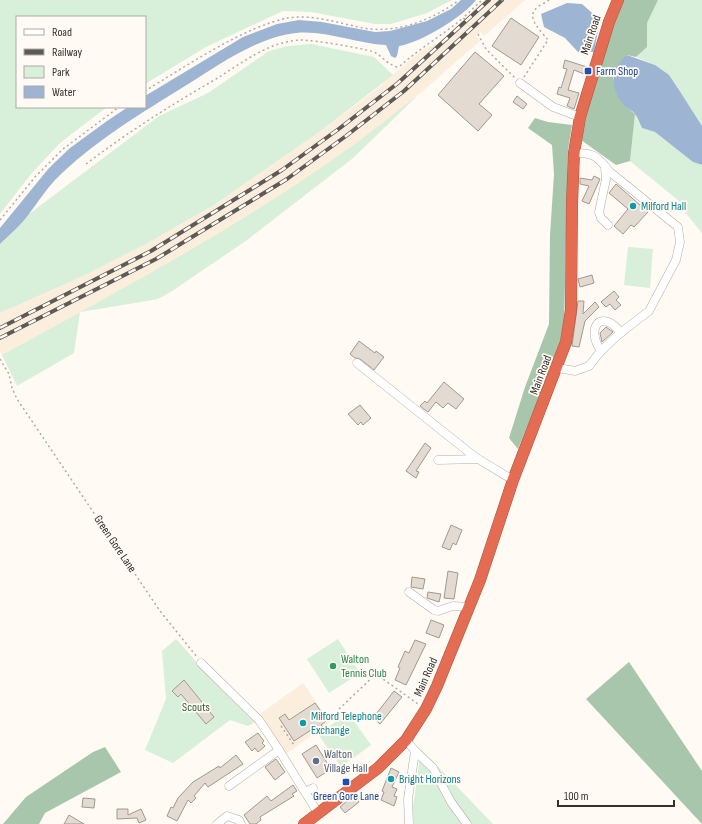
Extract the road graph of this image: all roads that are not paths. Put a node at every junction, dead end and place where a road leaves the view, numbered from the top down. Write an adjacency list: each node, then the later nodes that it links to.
1 (618, 0): 3 (highway, Main Road)
2 (520, 83): 3 (street)
3 (580, 117): 4 (highway, Main Road)
4 (574, 153): 5 (street); 10 (highway, Main Road)
5 (606, 167): 6 (street); 7 (street)
6 (608, 225)
7 (621, 333): 8 (street); 8 (street)
8 (601, 351): 10 (street)
9 (357, 364): 11 (street)
10 (558, 368): 13 (highway, Main Road)
11 (478, 459): 12 (street); 13 (street)
12 (438, 460)
13 (513, 480): 15 (highway, Main Road)
14 (409, 592): 15 (street)
15 (469, 607): 17 (highway, Main Road)
16 (201, 663): 18 (street)
17 (406, 740): 19 (street); 23 (highway, Main Road)
18 (279, 750): 20 (street); 22 (street)
19 (415, 751): 27 (street); 28 (street)
20 (229, 786)
21 (313, 788): 22 (street)
22 (305, 792): 23 (street)
23 (318, 813): 26 (highway, Main Road)
24 (217, 824): 25 (street)
25 (241, 824)
26 (304, 824)
27 (409, 824)
28 (467, 824)

